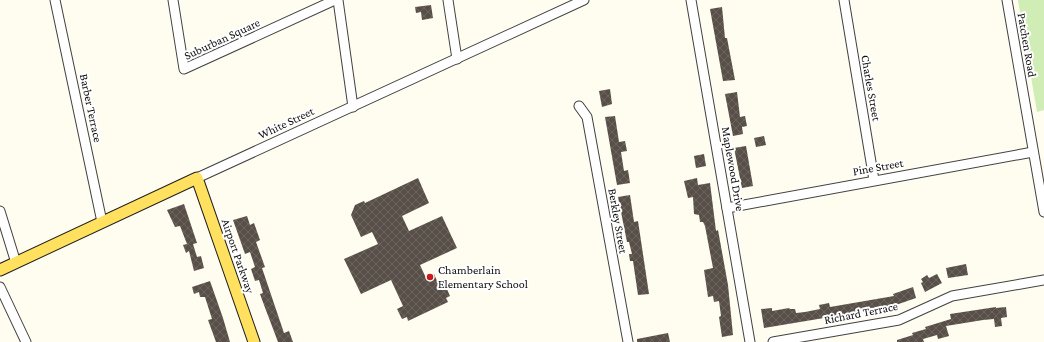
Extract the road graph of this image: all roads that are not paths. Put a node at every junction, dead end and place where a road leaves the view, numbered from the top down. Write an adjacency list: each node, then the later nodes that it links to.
1 (55, 0): 20 (street, Barber Terrace)
2 (173, 0): 3 (street, Suburban Square)
3 (334, 0)
4 (338, 0): 12 (street)
5 (448, 0): 10 (street)
6 (584, 0): 10 (street, White Street)
7 (691, 0): 17 (street, Maplewood Drive)
8 (844, 0): 16 (street, Charles Street)
9 (1007, 0): 13 (street, Patchen Road)
10 (457, 59): 12 (street, White Street)
11 (579, 106): 28 (street, Berkley Street)
12 (353, 107): 15 (street, White Street)
13 (1033, 152): 14 (street, Patchen Road); 16 (street, Pine Street)
14 (1040, 167): 19 (street, Patchen Road)
15 (197, 178): 20 (main road, White Street); 27 (main road, Airport Parkway)
16 (874, 180): 17 (street, Pine Street)
17 (728, 208): 29 (street, Maplewood Drive)
18 (0, 211): 21 (street)
19 (1044, 212)
20 (102, 222): 21 (main road, White Street)
21 (16, 262): 22 (main road, White Street)
22 (0, 270)
23 (1044, 280): 25 (street, Richard Terrace)
24 (0, 287): 26 (street)
25 (827, 332): 30 (street, Richard Terrace); 31 (street)
26 (26, 342)
27 (254, 342)
28 (628, 342)
29 (750, 342)
30 (773, 342)
31 (829, 342)

